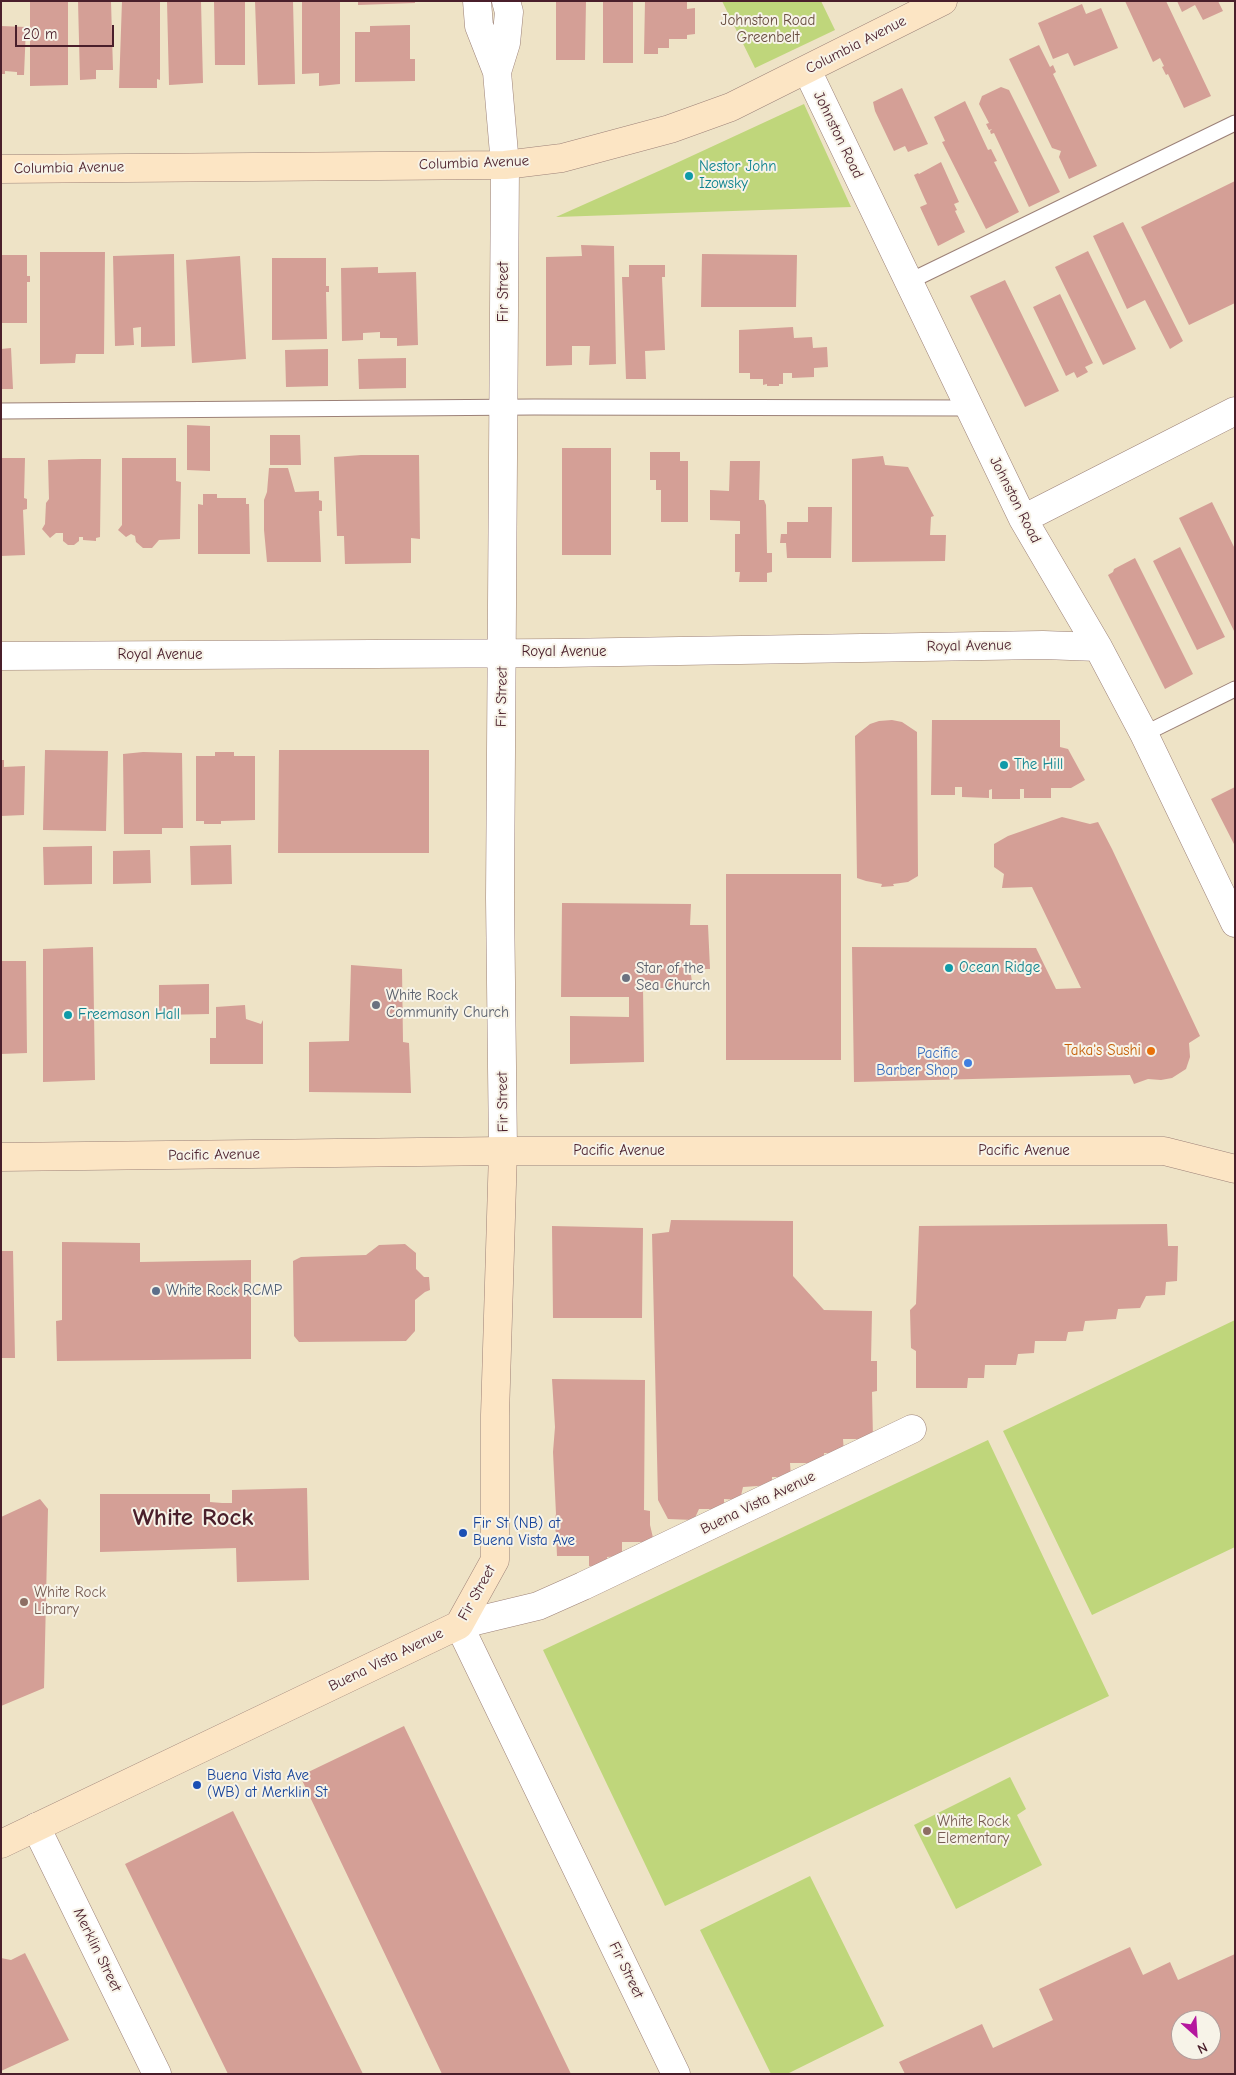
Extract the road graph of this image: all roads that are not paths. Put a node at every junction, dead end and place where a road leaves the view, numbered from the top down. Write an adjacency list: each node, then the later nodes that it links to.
1 (478, 1): 5 (street, Fir Street)
2 (506, 1): 5 (street, Fir Street)
3 (943, 1): 4 (street, Columbia Avenue)
4 (807, 70): 7 (street, Columbia Avenue); 9 (street, Johnston Road)
5 (497, 72): 7 (street, Fir Street)
6 (1235, 123): 9 (lane)
7 (505, 165): 8 (street, Columbia Avenue); 10 (street, Fir Street)
8 (1, 169)
9 (908, 282): 11 (street, Johnston Road)
10 (504, 407): 11 (lane); 12 (lane); 16 (street, Fir Street)
11 (969, 408): 14 (street, Johnston Road)
12 (1, 411)
13 (1235, 411): 14 (street)
14 (1023, 519): 15 (street, Johnston Road)
15 (1098, 647): 16 (street, Royal Avenue); 19 (street, Johnston Road)
16 (503, 652): 17 (street, Royal Avenue); 21 (street, Fir Street)
17 (1, 656)
18 (1235, 689): 19 (lane)
19 (1144, 734): 20 (street, Johnston Road)
20 (1235, 923)
21 (503, 1151): 22 (street, Pacific Avenue); 23 (street, Pacific Avenue); 25 (street, Fir Street)
22 (1, 1157)
23 (1235, 1169)
24 (912, 1429): 25 (street, Buena Vista Avenue)
25 (459, 1625): 26 (street, Buena Vista Avenue); 29 (street, Fir Street)
26 (36, 1827): 27 (street, Buena Vista Avenue); 28 (street, Merklin Street)
27 (1, 1844)
28 (157, 2074)
29 (676, 2074)

